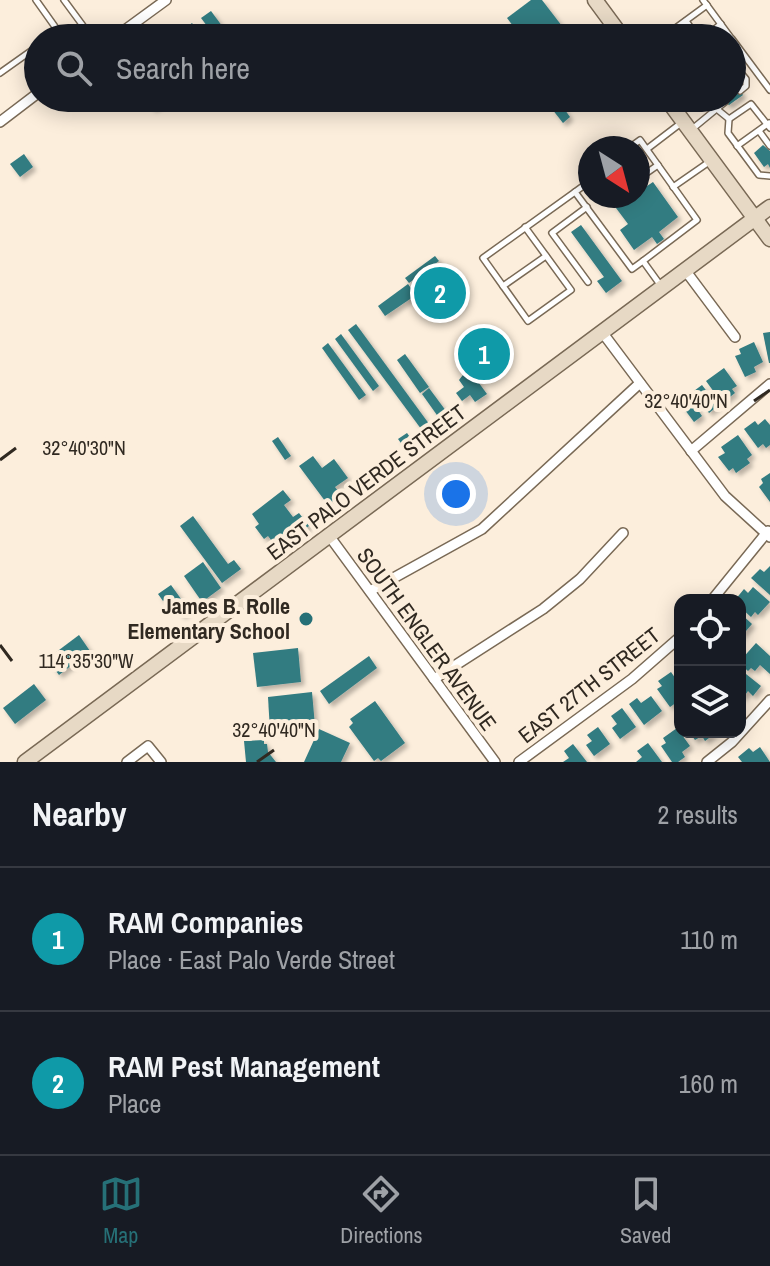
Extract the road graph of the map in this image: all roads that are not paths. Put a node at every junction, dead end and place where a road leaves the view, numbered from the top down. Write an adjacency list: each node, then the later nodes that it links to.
1 (36, 0): 7 (lane)
2 (64, 0): 8 (lane)
3 (166, 0): 9 (street)
4 (595, 0): 10 (street)
5 (705, 2): 6 (lane); 13 (lane)
6 (686, 21): 11 (lane); 12 (lane)
7 (53, 24)
8 (82, 24)
9 (133, 24)
10 (613, 24)
11 (682, 24)
12 (689, 24)
13 (721, 24)
14 (24, 56): 16 (lane)
15 (746, 57): 17 (lane)
16 (0, 73)
17 (770, 90)
18 (24, 104): 25 (street)
19 (746, 107): 26 (lane)
20 (676, 112): 27 (street)
21 (714, 112): 27 (lane)
22 (720, 112): 24 (lane)
23 (739, 112): 24 (lane)
24 (729, 119): 29 (lane)
25 (0, 122)
26 (769, 125): 28 (lane)
27 (687, 126): 31 (lane); 33 (street)
28 (759, 131): 29 (lane); 30 (lane)
29 (737, 146): 36 (lane)
30 (770, 146)
31 (650, 147)
32 (650, 153): 34 (lane)
33 (712, 160): 37 (lane); 44 (street)
34 (658, 165): 35 (lane); 37 (lane)
35 (650, 171)
36 (770, 176)
37 (673, 187): 48 (lane)
38 (578, 190): 39 (lane)
39 (575, 192): 40 (lane); 45 (lane)
40 (578, 196)
41 (770, 207): 44 (street, EAST PALO VERDE STREET)
42 (586, 208): 50 (lane)
43 (588, 208): 48 (lane)
44 (754, 218): 46 (street); 49 (street, EAST PALO VERDE STREET)
45 (525, 227): 47 (lane); 51 (lane)
46 (770, 239)
47 (546, 256): 51 (lane); 51 (lane)
48 (643, 261): 52 (lane)
49 (685, 270): 52 (street, EAST PALO VERDE STREET); 54 (street)
50 (588, 282)
51 (503, 286)
52 (662, 287): 53 (street, EAST PALO VERDE STREET)
53 (602, 332): 55 (street); 60 (street, EAST PALO VERDE STREET)
54 (735, 337)
55 (640, 383): 57 (street); 61 (street)
56 (770, 384): 57 (street)
57 (691, 451): 59 (street)
58 (623, 533): 64 (street)
59 (769, 533): 62 (street)
60 (330, 537): 61 (street, SOUTH ENGLER AVENUE); 66 (street, EAST PALO VERDE STREET)
61 (370, 591): 64 (street, SOUTH ENGLER AVENUE)
62 (717, 594)
63 (674, 642): 70 (street, EAST 27TH STREET)
64 (434, 679): 69 (street, SOUTH ENGLER AVENUE)
65 (770, 700): 71 (street)
66 (25, 762)
67 (127, 762): 68 (street)
68 (161, 762)
69 (495, 762)
70 (519, 762)
71 (707, 762)

